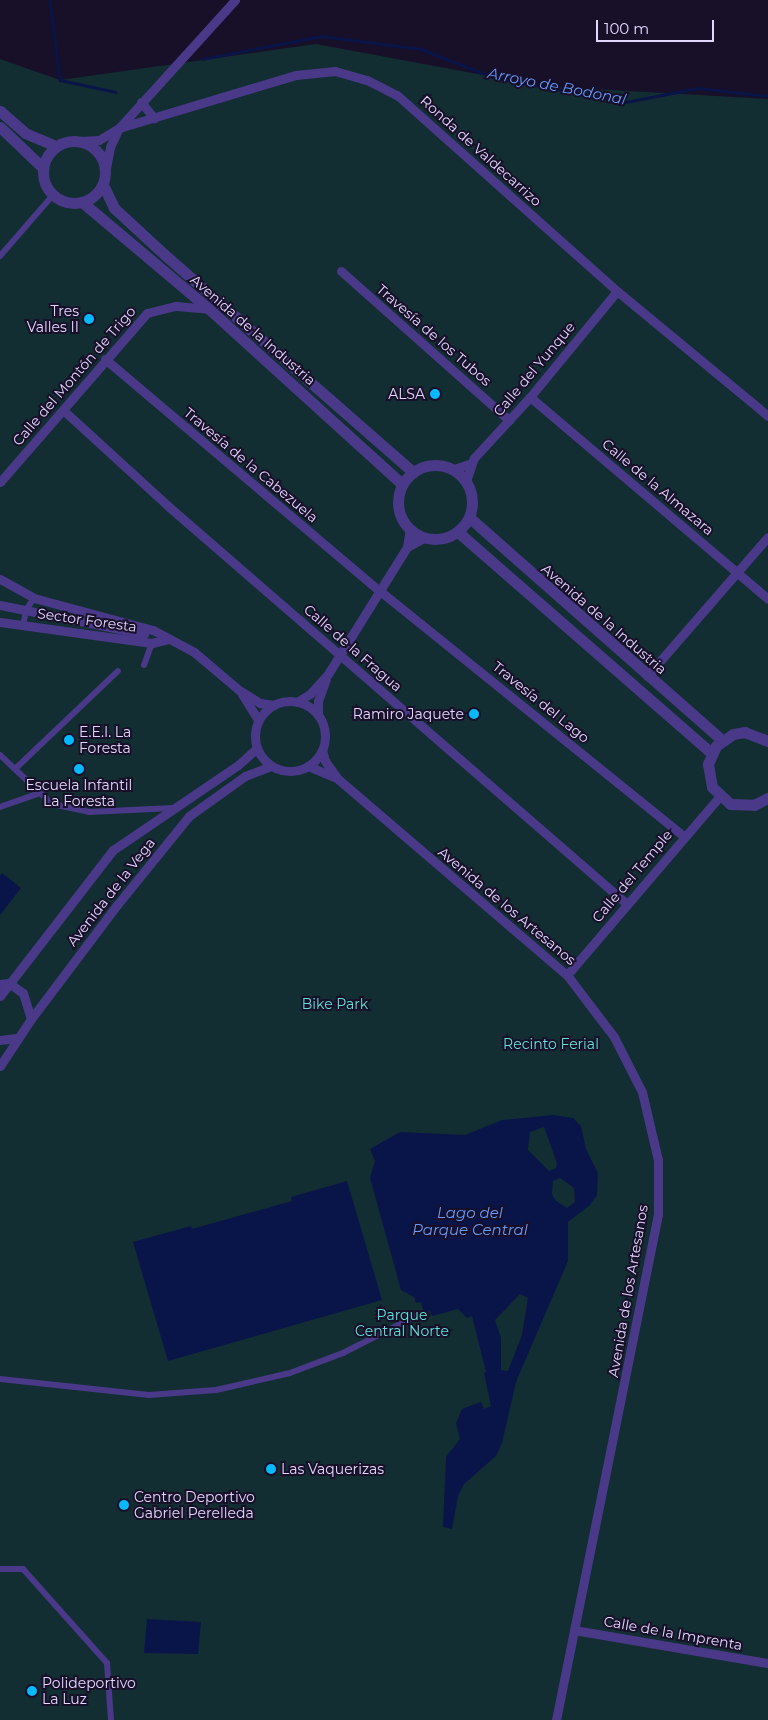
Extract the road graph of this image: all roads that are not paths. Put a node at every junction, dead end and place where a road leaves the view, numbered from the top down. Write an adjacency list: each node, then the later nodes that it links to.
1 (235, 0): 2 (street)
2 (140, 102): 4 (street); 6 (street)
3 (0, 111): 8 (street)
4 (154, 118): 6 (street, Ronda de Valdecarrizo); 16 (street, Ronda de Valdecarrizo)
5 (0, 128): 9 (street)
6 (119, 128): 7 (street, Ronda de Valdecarrizo); 10 (street)
7 (80, 141): 8 (street); 10 (street)
8 (56, 146): 9 (street)
9 (43, 168): 12 (street)
10 (106, 168): 11 (street)
11 (102, 185): 13 (street); 25 (street, Avenida de la Industria)
12 (53, 195): 13 (street); 14 (street)
13 (82, 202): 17 (street, Avenida de la Industria)
14 (0, 256)
15 (341, 271): 22 (street, Travesía de los Tubos)
16 (617, 291): 19 (street, Calle del Yunque); 21 (street, Ronda de Valdecarrizo)
17 (209, 310): 18 (street, Calle del Montón de Trigo); 28 (street, Avenida de la Industria)
18 (105, 359): 20 (street, Calle del Montón de Trigo); 37 (street, Travesía de la Cabezuela)
19 (530, 397): 22 (street, Calle del Yunque); 35 (street, Calle de la Almazara)
20 (62, 410): 27 (street, Calle del Montón de Trigo); 46 (street, Calle de la Fragua)
21 (768, 416)
22 (510, 420): 23 (street, Calle del Yunque)
23 (470, 463): 24 (street, Calle del Yunque); 26 (street)
24 (454, 469): 25 (street); 26 (street)
25 (413, 472): 28 (street)
26 (466, 481): 29 (street)
27 (0, 482)
28 (402, 484): 30 (street)
29 (470, 518): 31 (street); 50 (street, Avenida de la Industria)
30 (410, 529): 33 (street); 34 (street)
31 (458, 532): 33 (street); 60 (street)
32 (768, 536): 35 (street)
33 (424, 538): 34 (street)
34 (407, 547): 37 (street)
35 (737, 572): 39 (street, Calle de la Almazara); 50 (street)
36 (0, 579): 38 (street)
37 (380, 591): 46 (street); 71 (street, Travesía del Lago)
38 (34, 598): 41 (street); 44 (street)
39 (768, 600)
40 (0, 605): 41 (street)
41 (26, 610): 43 (street); 44 (street)
42 (0, 622): 43 (street, Sector Foresta)
43 (23, 626): 45 (street, Sector Foresta)
44 (170, 639): 45 (street, Sector Foresta); 51 (street)
45 (152, 643): 47 (street)
46 (340, 654): 49 (street); 72 (street, Calle de la Fragua)
47 (144, 665)
48 (118, 671): 64 (street)
49 (328, 674): 52 (street); 54 (street)
50 (647, 676): 56 (street, Avenida de la Industria)
51 (239, 690): 53 (street); 55 (street)
52 (297, 702): 53 (street); 54 (street)
53 (274, 705): 55 (street)
54 (318, 715): 59 (street)
55 (258, 720): 58 (street)
56 (722, 740): 57 (street); 60 (street)
57 (768, 741)
58 (256, 748): 62 (street); 70 (street, Avenida de la Vega)
59 (322, 750): 63 (street); 65 (street, Avenida de los Artesanos)
60 (711, 753): 67 (street)
61 (0, 755): 64 (street)
62 (271, 766): 63 (street); 76 (street, Avenida de la Vega)
63 (308, 766): 65 (street, Avenida de los Artesanos)
64 (15, 769): 66 (street)
65 (338, 779): 73 (street, Avenida de los Artesanos)
66 (40, 793): 69 (street); 70 (street)
67 (719, 797): 68 (street); 71 (street, Calle del Temple)
68 (767, 800)
69 (0, 806)
70 (176, 808): 74 (street, Avenida de la Vega)
71 (684, 836): 72 (street, Calle del Temple)
72 (628, 904): 73 (street, Calle del Temple)
73 (568, 974): 83 (street, Avenida de los Artesanos)
74 (5, 983): 75 (street, Avenida de la Vega); 76 (street)
75 (0, 996)
76 (31, 1018): 77 (street, Avenida de la Vega)
77 (17, 1038): 78 (street); 79 (street, Avenida de la Vega)
78 (0, 1040)
79 (0, 1066)
80 (416, 1316): 81 (street)
81 (0, 1379)
82 (0, 1569): 85 (street)
83 (574, 1630): 84 (street, Calle de la Imprenta); 86 (street, Avenida de los Artesanos)
84 (768, 1663)
85 (111, 1720)
86 (556, 1720)

